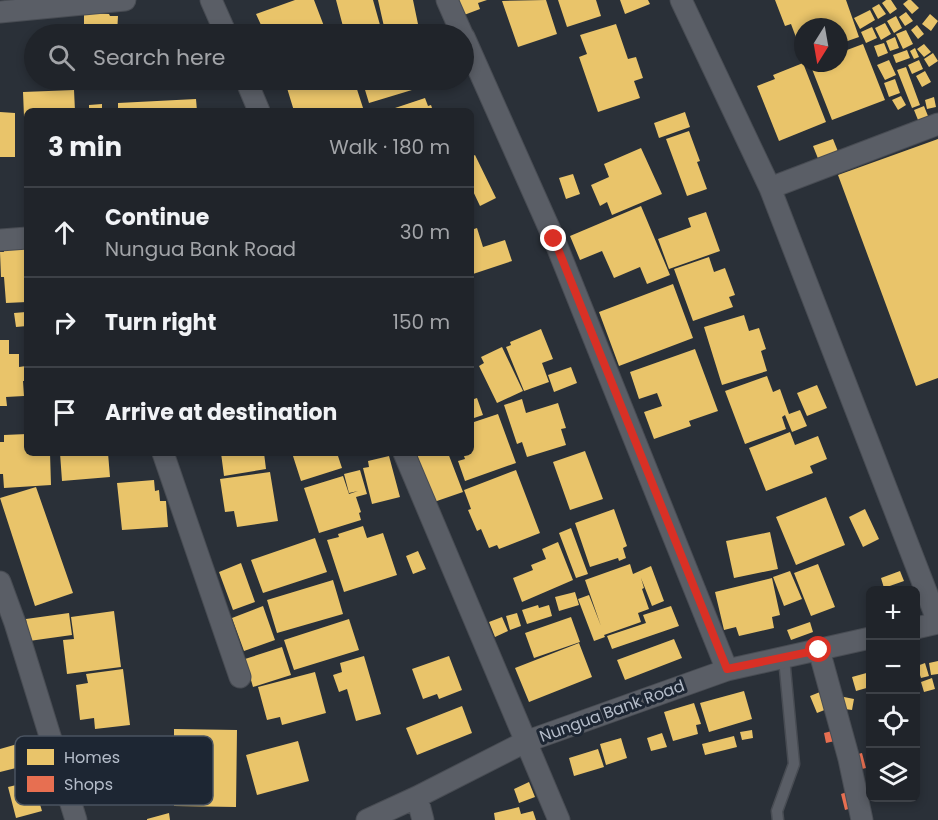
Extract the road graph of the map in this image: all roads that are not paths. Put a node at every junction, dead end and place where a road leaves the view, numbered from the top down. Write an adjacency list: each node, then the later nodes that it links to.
1 (125, 0): 5 (street)
2 (211, 0): 6 (street)
3 (447, 0): 7 (street)
4 (681, 0): 12 (street)
5 (0, 12)
6 (222, 24)
7 (458, 24)
8 (474, 61): 24 (street)
9 (250, 90): 10 (street)
10 (258, 108)
11 (938, 124): 12 (street)
12 (770, 188): 18 (street)
13 (24, 238): 14 (street)
14 (0, 240)
15 (164, 456): 25 (street)
16 (405, 456): 27 (street)
17 (0, 582): 19 (street)
18 (938, 622): 20 (street)
19 (8, 624): 26 (street)
20 (920, 627)
21 (866, 639): 22 (street, Nungua Bank Road)
22 (819, 650): 23 (street, Nungua Bank Road); 35 (street)
23 (784, 658): 24 (street, Nungua Bank Road); 34 (lane)
24 (727, 669): 27 (street, Nungua Bank Road)
25 (240, 677)
26 (47, 736)
27 (525, 742): 28 (street, Nungua Bank Road); 33 (street)
28 (417, 797): 31 (street, Nungua Bank Road); 32 (street)
29 (71, 805): 30 (street)
30 (76, 820)
31 (367, 820)
32 (423, 820)
33 (559, 820)
34 (778, 820)
35 (862, 820)

